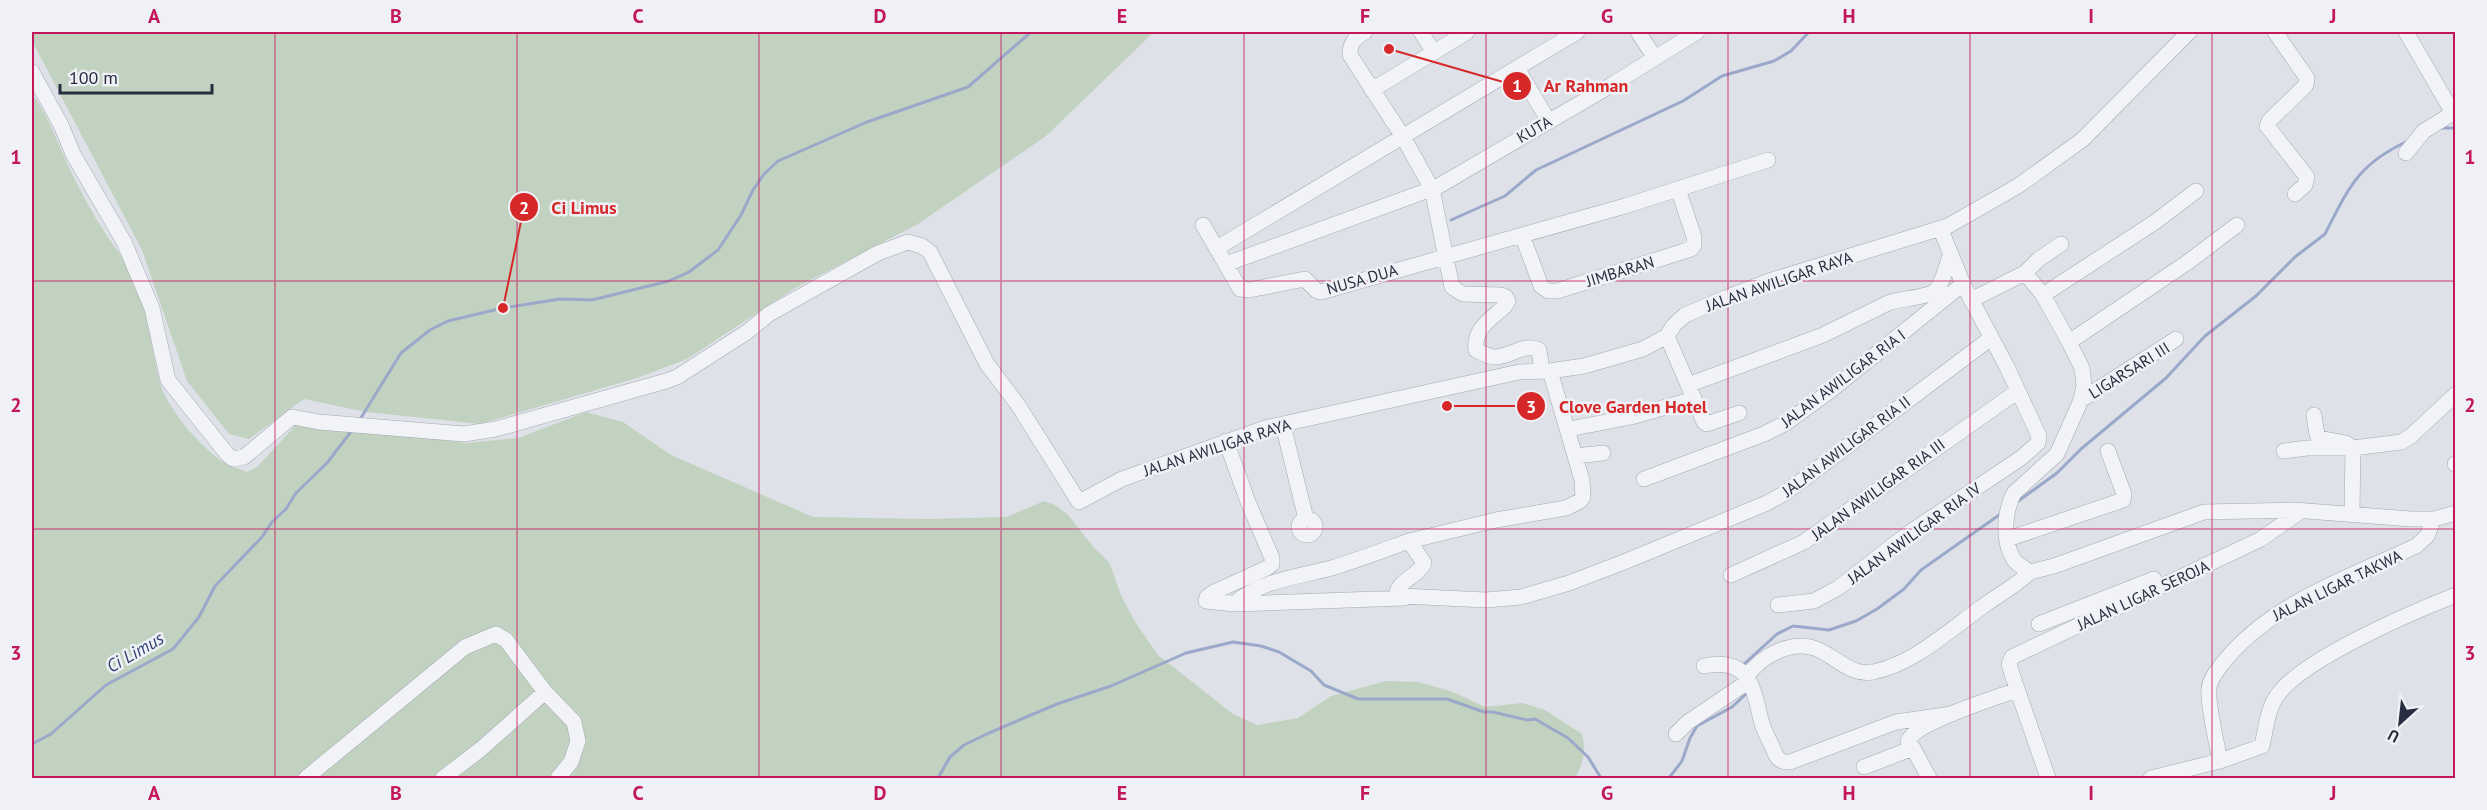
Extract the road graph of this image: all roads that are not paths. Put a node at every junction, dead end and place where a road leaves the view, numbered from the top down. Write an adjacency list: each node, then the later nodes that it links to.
1 (1365, 32): 14 (street)
2 (1421, 32): 10 (street)
3 (1467, 32): 10 (street)
4 (1577, 32): 12 (street)
5 (1638, 32): 11 (street)
6 (1697, 32): 11 (street, KUTA)
7 (2189, 32): 26 (street, JALAN AWILIGAR RAYA)
8 (2275, 32): 23 (street)
9 (2406, 32): 15 (street)
10 (1433, 51): 14 (street)
11 (1655, 58): 16 (street, KUTA)
12 (1517, 68): 16 (street); 17 (street)
13 (32, 72): 51 (street, JALAN AWILIGAR RAYA)
14 (1372, 90): 17 (street)
15 (2452, 102): 18 (street)
16 (1548, 120): 20 (street, KUTA)
17 (1403, 137): 20 (street); 29 (street)
18 (2406, 153)
19 (1768, 160): 21 (street)
20 (1432, 189): 30 (street); 32 (street)
21 (1678, 189): 27 (street); 27 (street, JIMBARAN)
22 (2196, 191): 35 (street)
23 (2295, 194)
24 (1203, 225): 29 (street, NUSA DUA)
25 (2237, 225): 40 (street)
26 (1941, 230): 31 (street); 37 (street, JALAN AWILIGAR RAYA)
27 (1522, 235): 30 (street)
28 (2061, 244): 33 (street)
29 (1217, 248): 32 (street, NUSA DUA)
30 (1445, 255): 32 (street, NUSA DUA); 41 (street)
31 (1950, 256): 34 (street); 42 (street)
32 (1226, 264)
33 (2025, 273): 35 (street); 36 (street)
34 (1963, 284): 36 (street); 57 (street, JALAN AWILIGAR RIA I)
35 (2043, 295): 40 (street)
36 (1971, 300): 38 (street)
37 (1667, 336): 41 (street, JALAN AWILIGAR RAYA); 42 (street)
38 (1991, 338): 43 (street); 68 (street, JALAN AWILIGAR RIA II)
39 (2176, 339): 46 (street, LIGARSARI III)
40 (2069, 342): 46 (street)
41 (1546, 371): 49 (street, JALAN AWILIGAR RAYA); 50 (street)
42 (1688, 385): 45 (street)
43 (2018, 391): 66 (street, JALAN AWILIGAR RIA III); 70 (street, JALAN AWILIGAR RIA IV)
44 (2456, 394): 52 (street)
45 (1694, 399): 47 (street); 50 (street)
46 (2081, 400): 63 (street)
47 (1739, 413)
48 (2314, 416): 52 (street)
49 (1283, 425): 51 (street, JALAN AWILIGAR RAYA); 61 (street)
50 (1569, 429): 56 (street)
51 (1226, 441): 69 (street, JALAN AWILIGAR RIA II)
52 (2353, 448): 54 (street); 59 (street)
53 (2108, 451): 63 (street)
54 (2284, 451)
55 (1603, 453): 56 (street)
56 (1575, 456): 64 (street)
57 (1644, 479)
58 (2297, 510): 59 (street); 65 (street); 71 (street); 74 (street, JALAN LIGAR SEROJA)
59 (2352, 513): 62 (street)
60 (2456, 513): 62 (street)
61 (1306, 519)
62 (2434, 519): 79 (street, JALAN LIGAR TAKWA)
63 (2008, 539): 65 (street)
64 (1409, 541): 68 (street); 69 (street)
65 (2030, 572): 73 (street)
66 (1731, 575)
67 (2456, 595): 79 (street)
68 (1405, 598): 69 (street, JALAN AWILIGAR RIA II)
69 (1234, 604)
70 (1778, 605)
71 (2038, 624)
72 (1704, 666): 73 (street)
73 (1748, 678): 76 (street); 77 (street)
74 (2017, 690): 76 (street); 85 (street)
75 (545, 692): 81 (street); 82 (street); 83 (street)
76 (1952, 714): 78 (street)
77 (1676, 734)
78 (1913, 748): 80 (street); 84 (street)
79 (2220, 761): 86 (street)
80 (1864, 767)
81 (306, 778)
82 (443, 778)
83 (558, 778)
84 (1929, 778)
85 (2048, 778)
86 (2151, 778)

